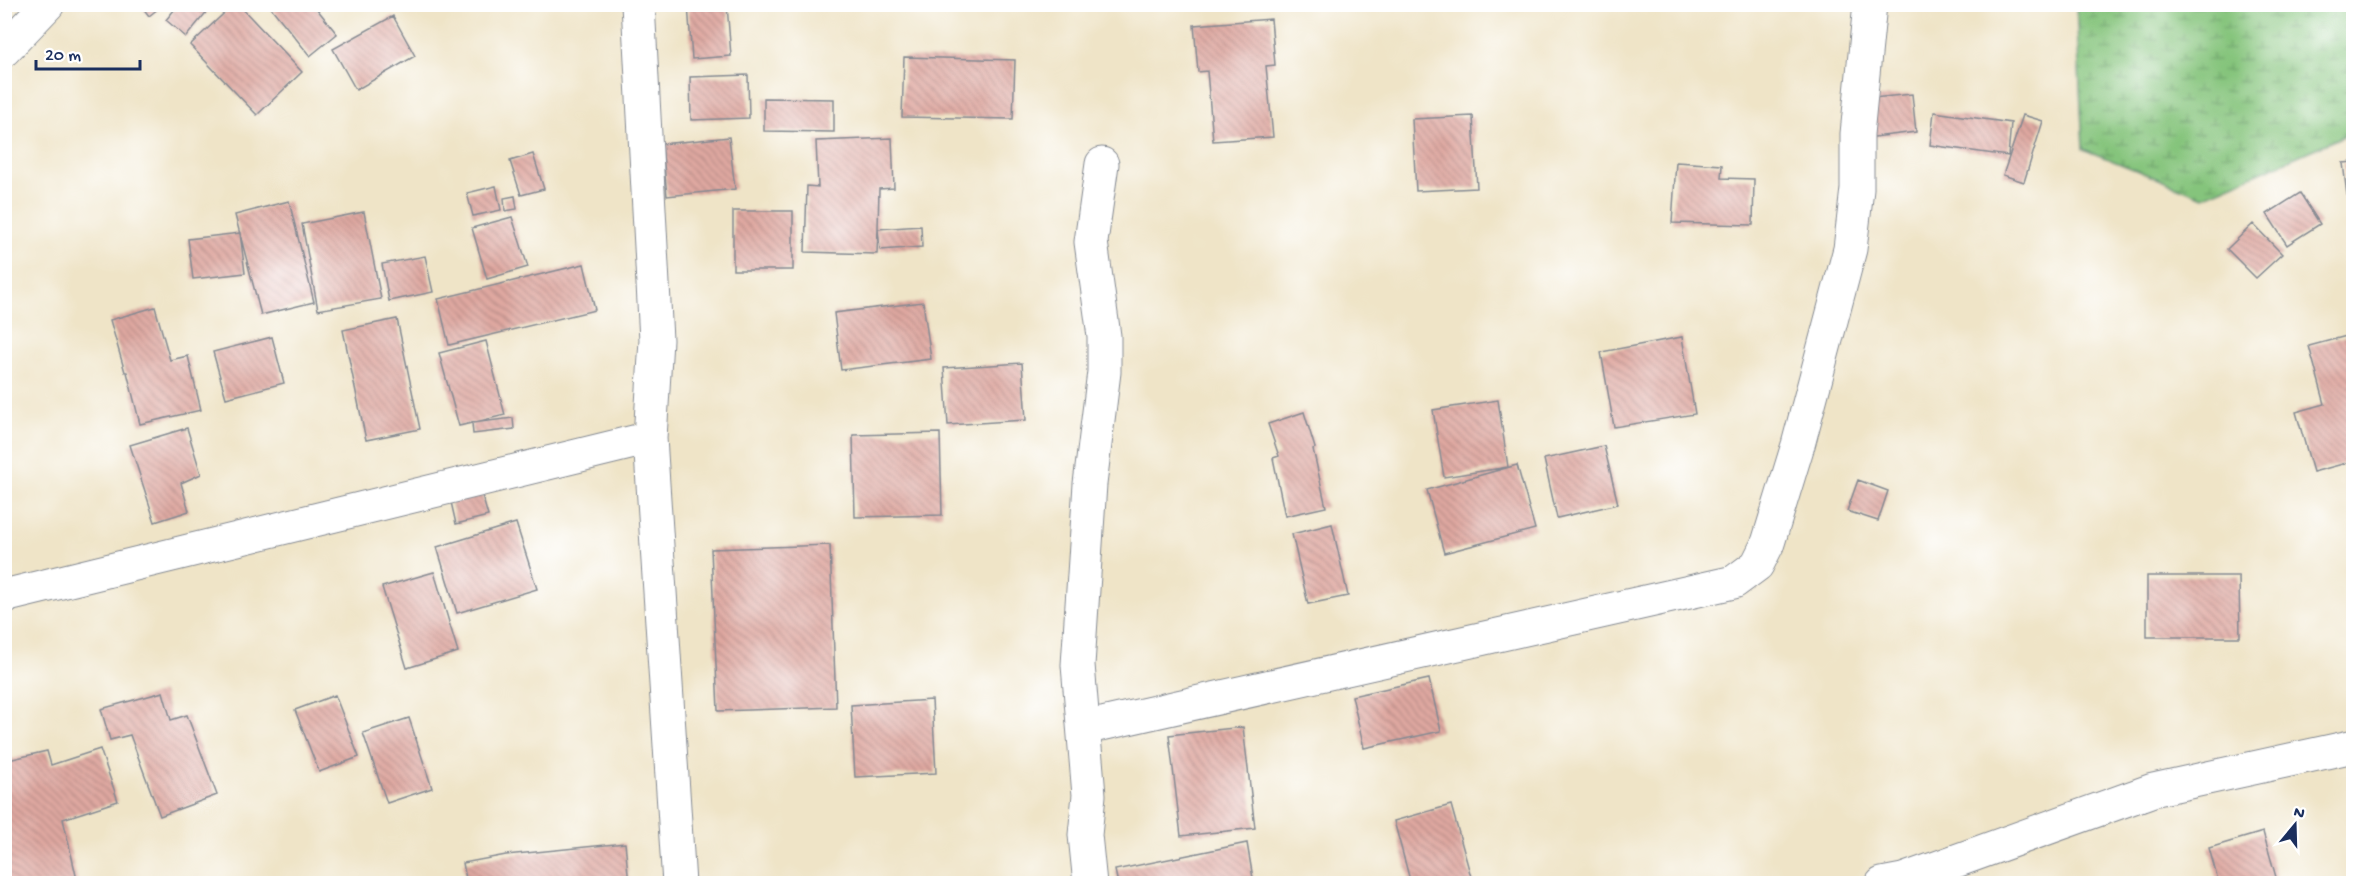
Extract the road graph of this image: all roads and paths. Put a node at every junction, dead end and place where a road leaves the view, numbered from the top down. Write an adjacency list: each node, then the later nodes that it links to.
1 (48, 4): 4 (street)
2 (638, 4): 6 (street)
3 (1870, 4): 8 (street)
4 (4, 50)
5 (1102, 164): 8 (street)
6 (650, 438): 7 (street); 10 (street)
7 (4, 596)
8 (1084, 728): 11 (street)
9 (2354, 746): 12 (street)
10 (679, 884)
11 (1090, 884)
12 (1882, 884)

